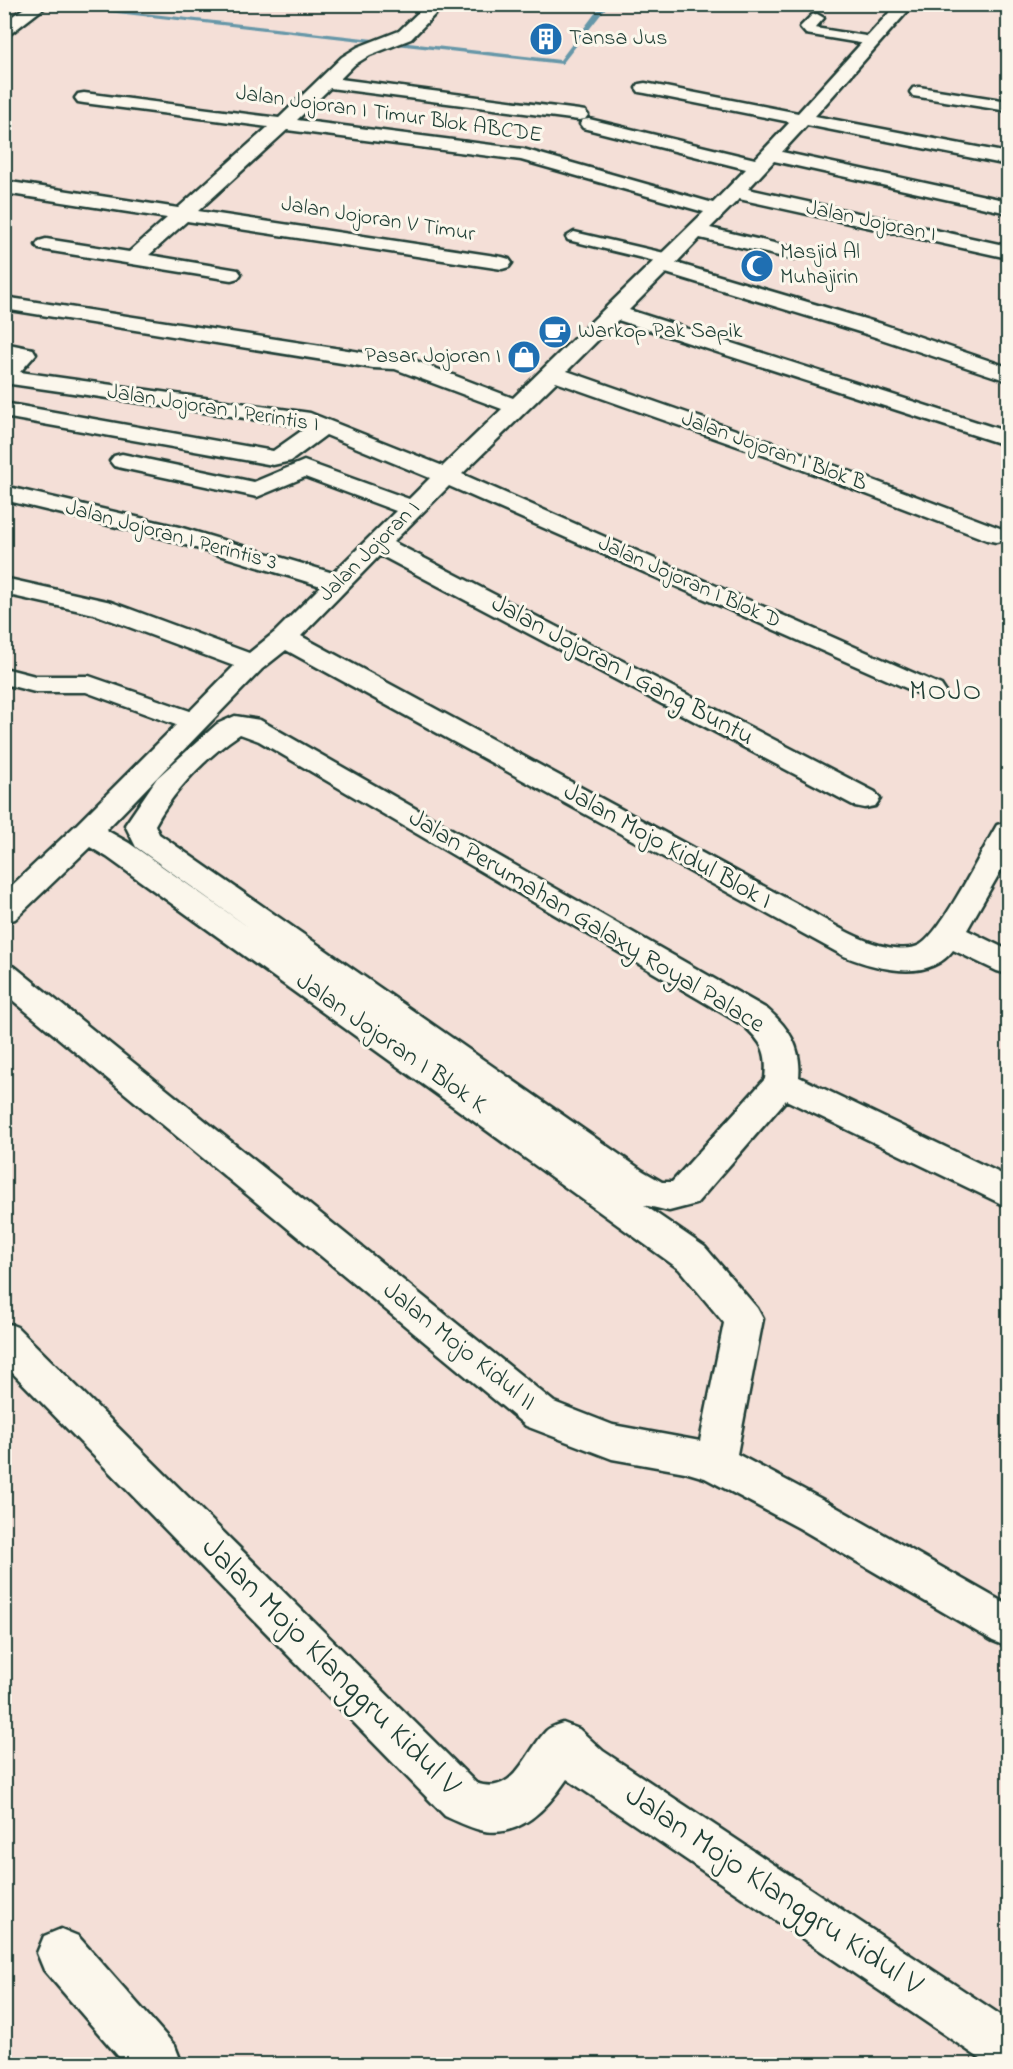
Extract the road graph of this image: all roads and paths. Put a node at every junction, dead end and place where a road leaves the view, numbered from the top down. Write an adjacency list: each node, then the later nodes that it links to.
1 (437, 4): 8 (street)
2 (906, 4): 7 (street, Jalan Jojoran I)
3 (4, 8): 4 (street)
4 (35, 9): 6 (street)
5 (817, 18): 7 (lane)
6 (4, 30)
7 (872, 42): 15 (street, Jalan Jojoran I)
8 (326, 82): 14 (street); 17 (street)
9 (645, 88): 15 (street)
10 (919, 92): 12 (street)
11 (84, 98): 14 (street, Jalan Jojoran I Timur Blok ABCDE)
12 (1008, 106)
13 (744, 121): 15 (street)
14 (283, 124): 21 (street, Jalan Jojoran I Timur Blok ABCDE); 22 (street)
15 (799, 124): 16 (street); 17 (street, Jalan Jojoran I)
16 (1008, 159)
17 (765, 161): 19 (street, Jalan Jojoran I); 20 (street)
18 (4, 187): 22 (street, Jalan Jojoran V Timur)
19 (735, 192): 21 (street, Jalan Jojoran I); 26 (street, Jalan Jojoran I)
20 (1008, 207)
21 (717, 210): 23 (street, Jalan Jojoran I)
22 (181, 214): 28 (street); 30 (street, Jalan Jojoran V Timur)
23 (695, 231): 27 (street); 29 (street, Jalan Jojoran I)
24 (574, 237): 29 (lane)
25 (46, 245): 28 (street)
26 (1008, 252)
27 (792, 253)
28 (134, 258): 31 (street)
29 (664, 262): 33 (street, Jalan Jojoran I); 36 (street)
30 (502, 263)
31 (231, 274)
32 (4, 303): 38 (street)
33 (614, 312): 35 (street, Jalan Jojoran I); 41 (street)
34 (4, 349): 37 (street)
35 (552, 373): 38 (street, Jalan Jojoran I); 46 (street, Jalan Jojoran I Blok B)
36 (1008, 374)
37 (5, 376): 40 (street, Jalan Jojoran I Perintis I)
38 (517, 407): 43 (street, Jalan Jojoran I)
39 (4, 410): 40 (street)
40 (323, 426): 43 (street, Jalan Jojoran I Perintis I)
41 (1008, 439)
42 (122, 461): 45 (street)
43 (447, 476): 45 (street, Jalan Jojoran I); 53 (street, Jalan Jojoran I Blok D)
44 (4, 494): 48 (street, Jalan Jojoran I Perintis 3)
45 (413, 509): 47 (street, Jalan Jojoran I)
46 (996, 535)
47 (379, 544): 48 (street, Jalan Jojoran I); 55 (street, Jalan Jojoran I Gang Buntu)
48 (338, 582): 50 (street, Jalan Jojoran I)
49 (4, 586): 51 (street)
50 (284, 638): 51 (street, Jalan Jojoran I); 59 (street, Jalan Mojo Kidul Blok I)
51 (252, 663): 54 (street, Jalan Jojoran I)
52 (4, 676): 54 (street)
53 (931, 691)
54 (194, 722): 56 (street, Jalan Jojoran I)
55 (865, 799)
56 (87, 832): 58 (street, Jalan Jojoran I); 65 (street, Jalan Jojoran I Blok K)
57 (1008, 832): 59 (street, Jalan Mojo Kidul Blok I)
58 (4, 911)
59 (948, 934): 60 (street)
60 (1008, 963)
61 (4, 975): 65 (street, Jalan Mojo Kidul II)
62 (781, 1083): 62 (street, Jalan Perumahan Galaxy Royal Palace); 63 (street)
63 (1008, 1193)
64 (4, 1338): 68 (street, Jalan Mojo Klanggru Kidul V)
65 (715, 1463): 66 (street, Jalan Mojo Kidul II)
66 (1008, 1627)
67 (61, 1953): 69 (street)
68 (1008, 2049)
69 (157, 2064)

